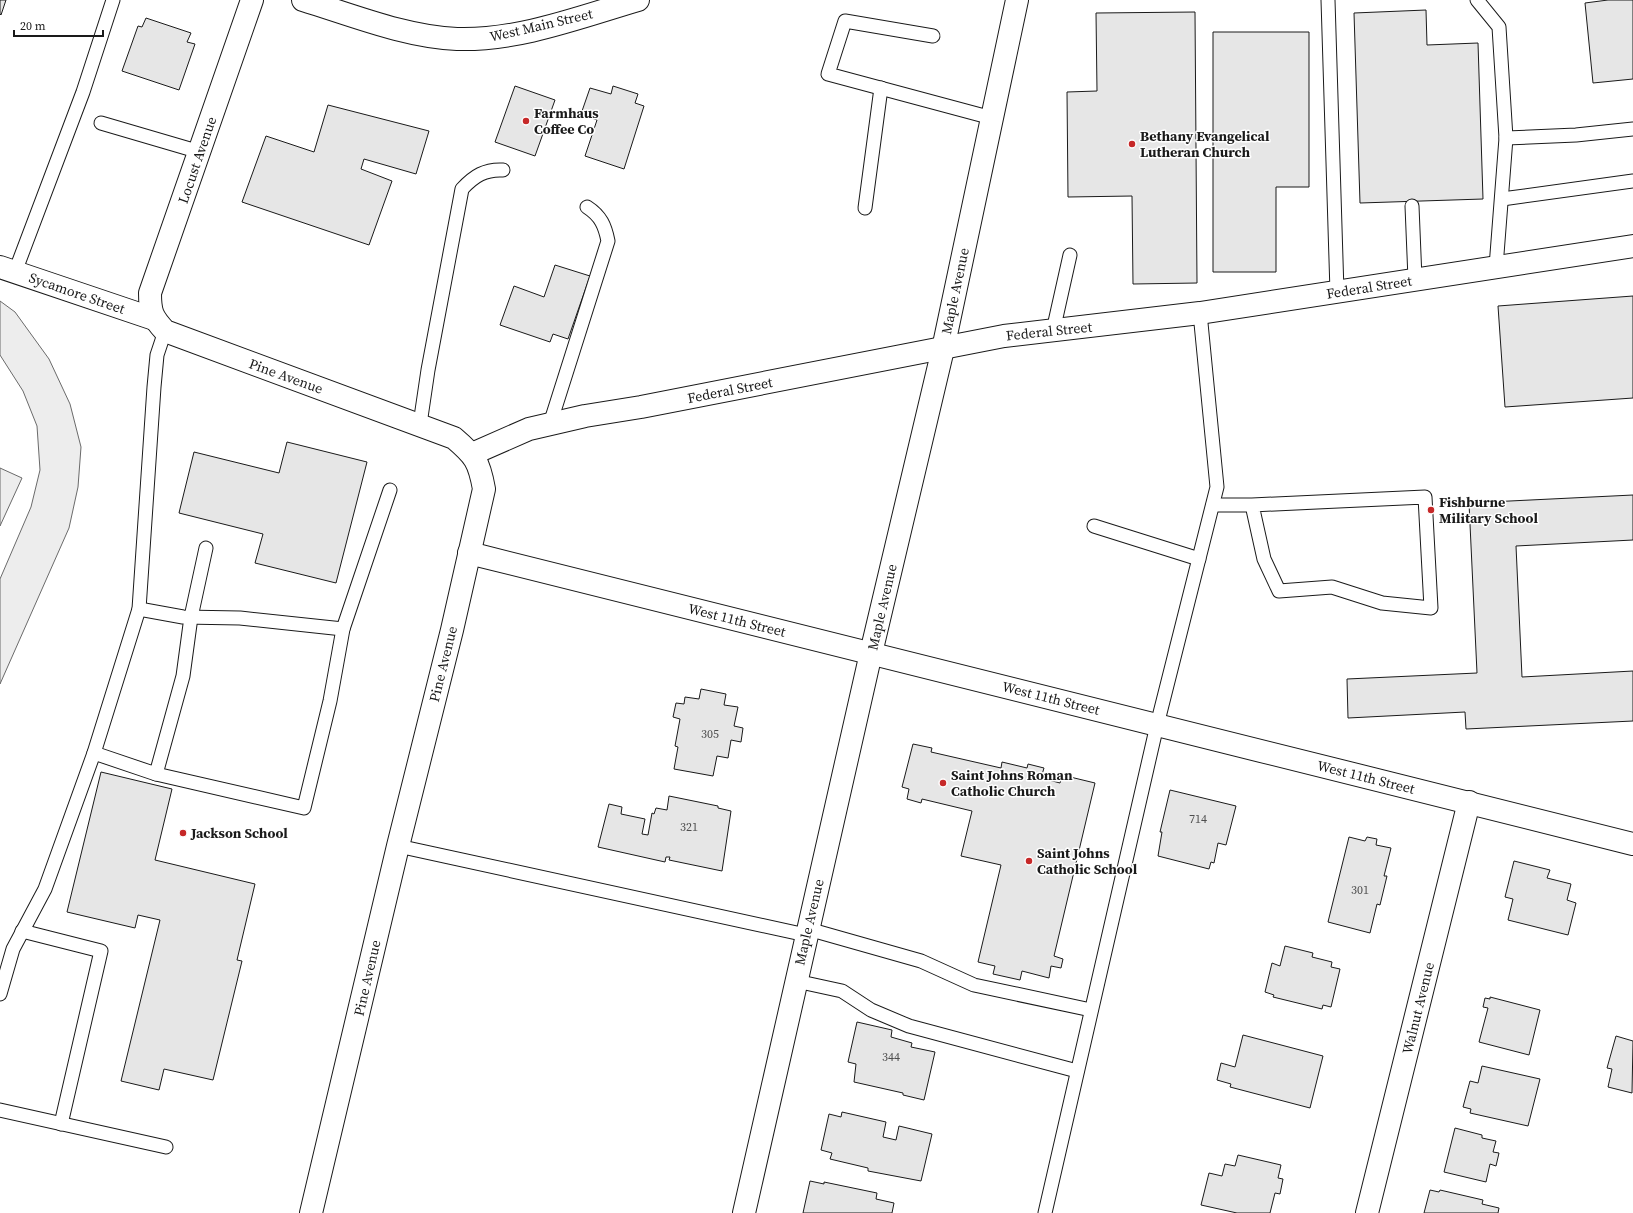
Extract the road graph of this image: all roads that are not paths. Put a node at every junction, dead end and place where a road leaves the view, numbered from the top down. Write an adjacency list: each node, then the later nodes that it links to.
1 (113, 0): 24 (lane)
2 (252, 0): 14 (street, Locust Avenue)
3 (303, 0): 4 (street, West Main Street)
4 (638, 0)
5 (1017, 0): 10 (street, Maple Avenue)
6 (1328, 0): 26 (lane)
7 (1478, 0): 13 (lane)
8 (933, 36): 9 (lane)
9 (881, 88): 10 (lane); 20 (lane)
10 (992, 118): 30 (street, Maple Avenue)
11 (101, 123): 14 (lane)
12 (1633, 128): 13 (lane)
13 (1506, 138): 17 (lane)
14 (200, 152): 28 (street, Locust Avenue)
15 (503, 170): 31 (lane)
16 (1633, 181): 17 (lane)
17 (1502, 199): 23 (lane)
18 (1412, 206): 25 (lane)
19 (587, 207): 32 (lane)
20 (865, 208)
21 (1633, 246): 23 (street, Federal Street)
22 (1070, 255): 29 (lane)
23 (1496, 267): 25 (street, Federal Street)
24 (8, 269): 28 (street, Sycamore Street)
25 (1415, 279): 26 (street, Federal Street)
26 (1337, 292): 27 (street, Federal Street)
27 (1200, 313): 29 (street, Federal Street); 35 (lane)
28 (159, 325): 31 (street, Pine Avenue); 41 (lane)
29 (1053, 331): 30 (street, Federal Street)
30 (943, 349): 32 (street, Federal Street); 44 (street, Maple Avenue)
31 (420, 424): 33 (street, Pine Avenue)
32 (550, 424): 33 (street, Federal Street)
33 (472, 454): 39 (street, Pine Avenue)
34 (390, 490): 43 (lane)
35 (1213, 505): 36 (lane); 40 (lane)
36 (1252, 505): 36 (lane)
37 (1094, 526): 40 (lane)
38 (206, 548): 42 (lane)
39 (469, 553): 44 (street, West 11th Street); 50 (street, Pine Avenue)
40 (1199, 559): 45 (lane)
41 (139, 609): 42 (lane); 46 (lane)
42 (191, 617): 43 (lane); 47 (lane)
43 (343, 629): 47 (lane)
44 (871, 653): 45 (street, West 11th Street); 52 (street, Maple Avenue)
45 (1157, 725): 48 (street, West 11th Street); 55 (lane)
46 (94, 753): 47 (lane); 51 (lane)
47 (156, 774)
48 (1468, 802): 49 (street, West 11th Street); 63 (street, Walnut Avenue)
49 (1633, 844)
50 (398, 846): 52 (lane); 60 (street, Pine Avenue)
51 (22, 932): 54 (lane); 58 (lane)
52 (807, 932): 53 (street, Maple Avenue); 55 (lane)
53 (796, 981): 56 (lane); 61 (street, Maple Avenue)
54 (0, 994)
55 (1090, 1010): 56 (lane)
56 (1077, 1071): 62 (lane)
57 (0, 1110): 58 (lane)
58 (61, 1124): 59 (lane)
59 (166, 1147)
60 (311, 1213)
61 (744, 1213)
62 (1045, 1213)
63 (1367, 1213)

